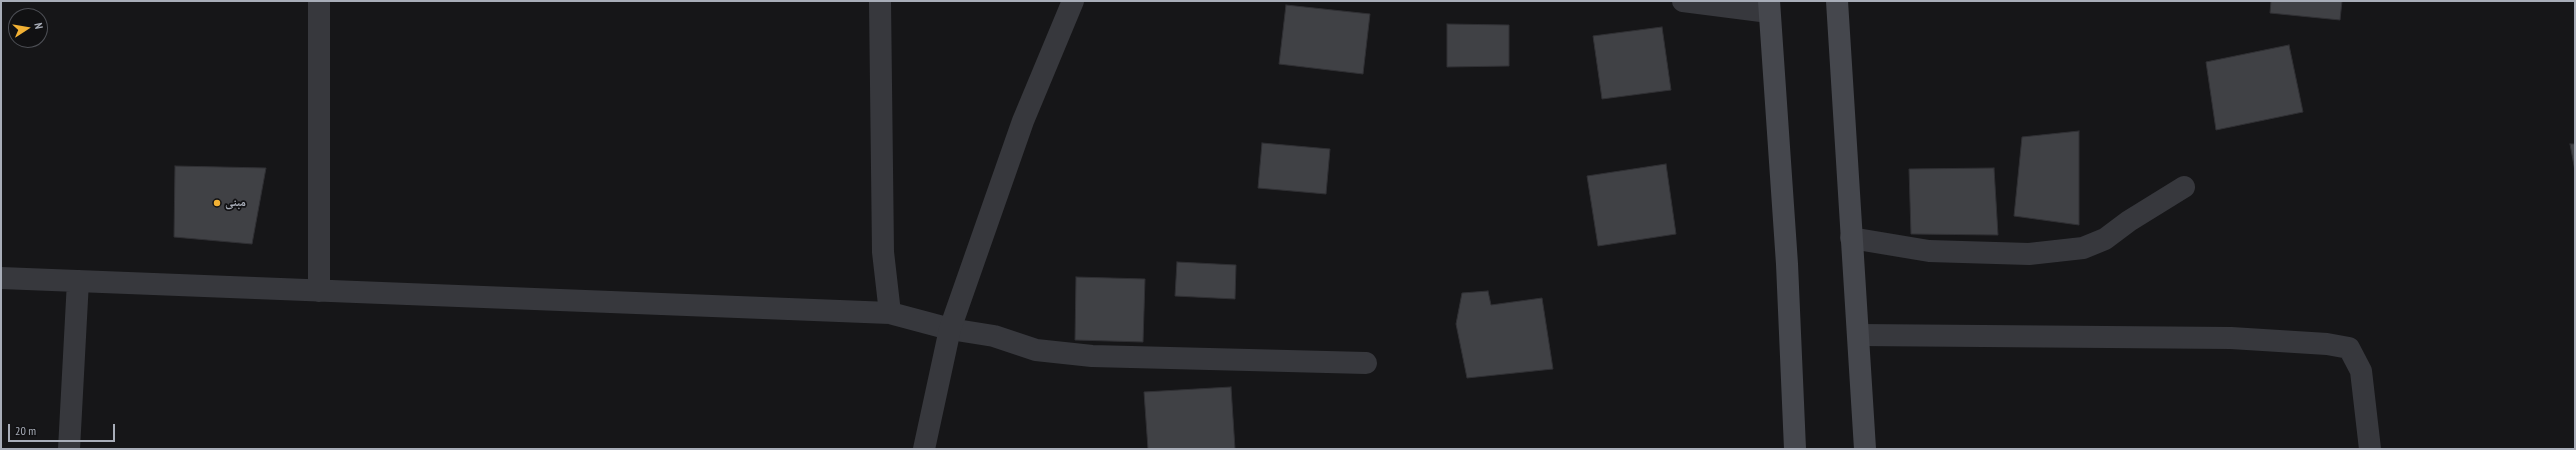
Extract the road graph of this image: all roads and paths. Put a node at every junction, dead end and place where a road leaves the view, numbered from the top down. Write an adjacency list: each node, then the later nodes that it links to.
1 (319, 1): 11 (street)
2 (880, 1): 12 (street)
3 (1074, 1): 13 (street)
4 (1683, 1): 6 (street)
5 (1837, 1): 8 (main road)
6 (1769, 6): 18 (main road)
7 (2184, 187): 8 (street)
8 (1851, 238): 14 (main road)
9 (1, 278): 10 (street)
10 (78, 281): 11 (street); 16 (street)
11 (319, 291): 12 (street)
12 (890, 313): 13 (street)
13 (950, 329): 15 (street); 17 (street)
14 (1859, 335): 19 (main road); 20 (street)
15 (1366, 363)
16 (69, 449)
17 (924, 449)
18 (1795, 449)
19 (1865, 449)
20 (2370, 449)

